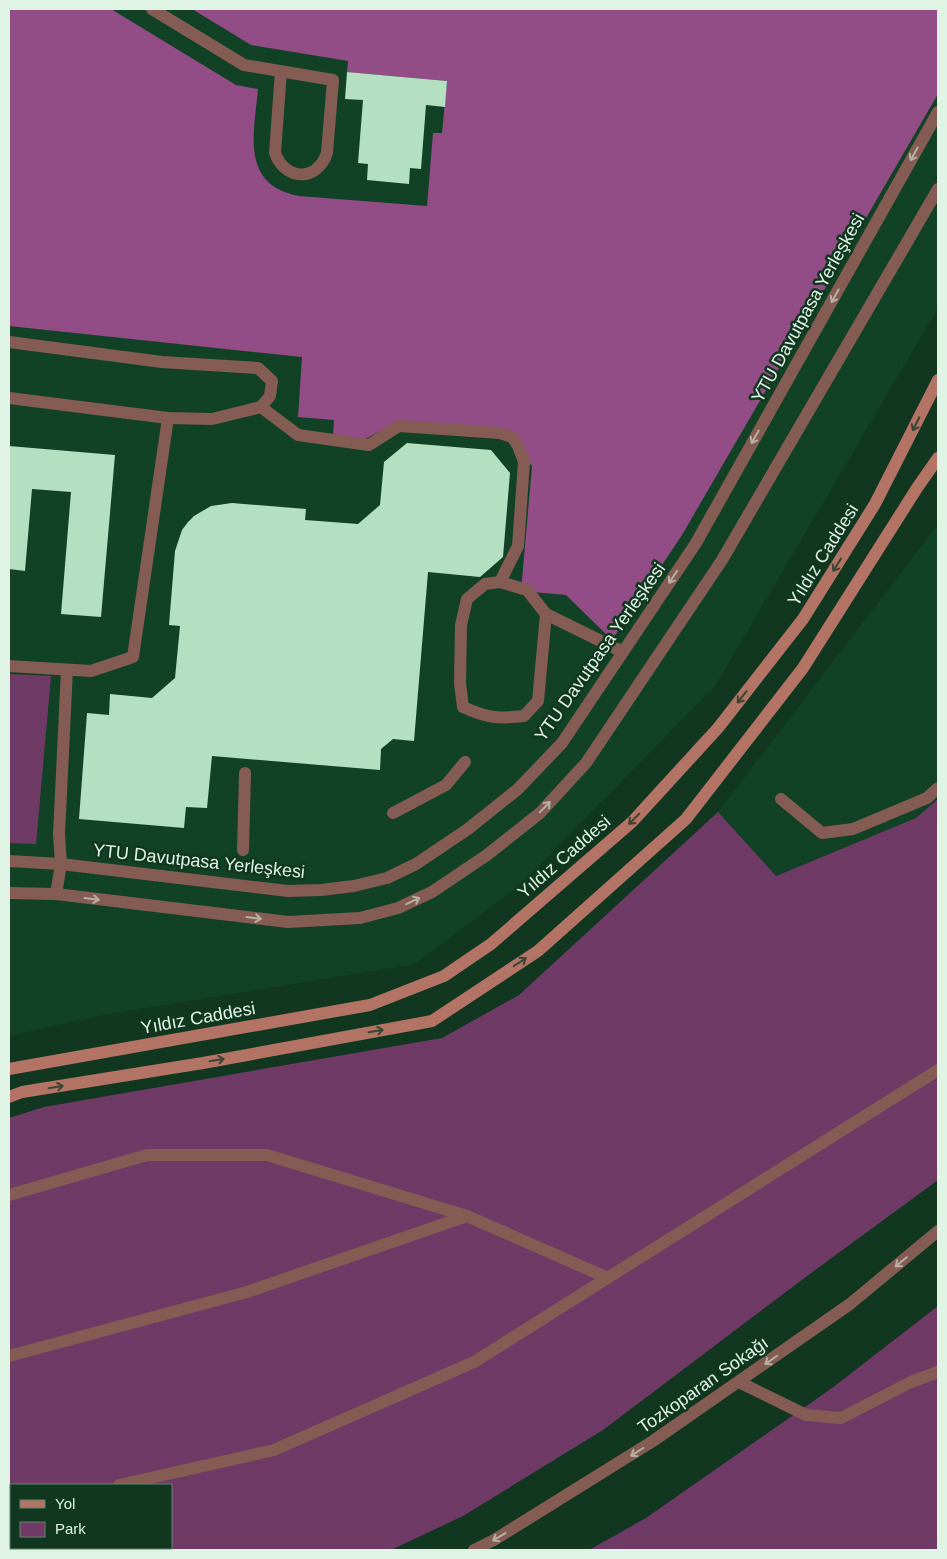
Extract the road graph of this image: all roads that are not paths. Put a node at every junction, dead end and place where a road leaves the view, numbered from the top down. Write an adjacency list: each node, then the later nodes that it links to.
1 (152, 9): 2 (street)
2 (281, 71): 2 (street)
3 (938, 112): 13 (street, YTU Davutpasa Yerleşkesi, one-way to 13)
4 (938, 189): 25 (street, one-way to 4)
5 (9, 342): 8 (street)
6 (938, 380): 26 (main road, Yıldız Caddesi, one-way to 26)
7 (9, 398): 9 (street)
8 (261, 407): 9 (street); 11 (street)
9 (168, 418): 15 (street)
10 (938, 458): 28 (main road, one-way to 10)
11 (500, 582): 12 (street); 12 (street)
12 (546, 614): 13 (street)
13 (623, 652): 23 (street, YTU Davutpasa Yerleşkesi)
14 (9, 666): 15 (street)
15 (67, 670): 23 (street)
16 (465, 762): 20 (street)
17 (246, 773): 21 (street)
18 (938, 788): 19 (street)
19 (781, 799)
20 (393, 813)
21 (243, 850)
22 (9, 861): 23 (street, YTU Davutpasa Yerleşkesi)
23 (61, 864): 25 (street)
24 (9, 893): 25 (street)
25 (56, 894)
26 (9, 1068)
27 (938, 1070): 32 (street)
28 (9, 1097)
29 (9, 1195): 30 (street)
30 (467, 1216): 32 (street); 33 (street)
31 (938, 1231): 35 (street, Tozkoparan Sokağı, one-way to 35)
32 (608, 1278): 36 (street)
33 (9, 1356)
34 (938, 1372): 35 (street)
35 (739, 1382): 37 (street, Tozkoparan Sokağı, one-way to 37)
36 (123, 1484)
37 (474, 1550)

